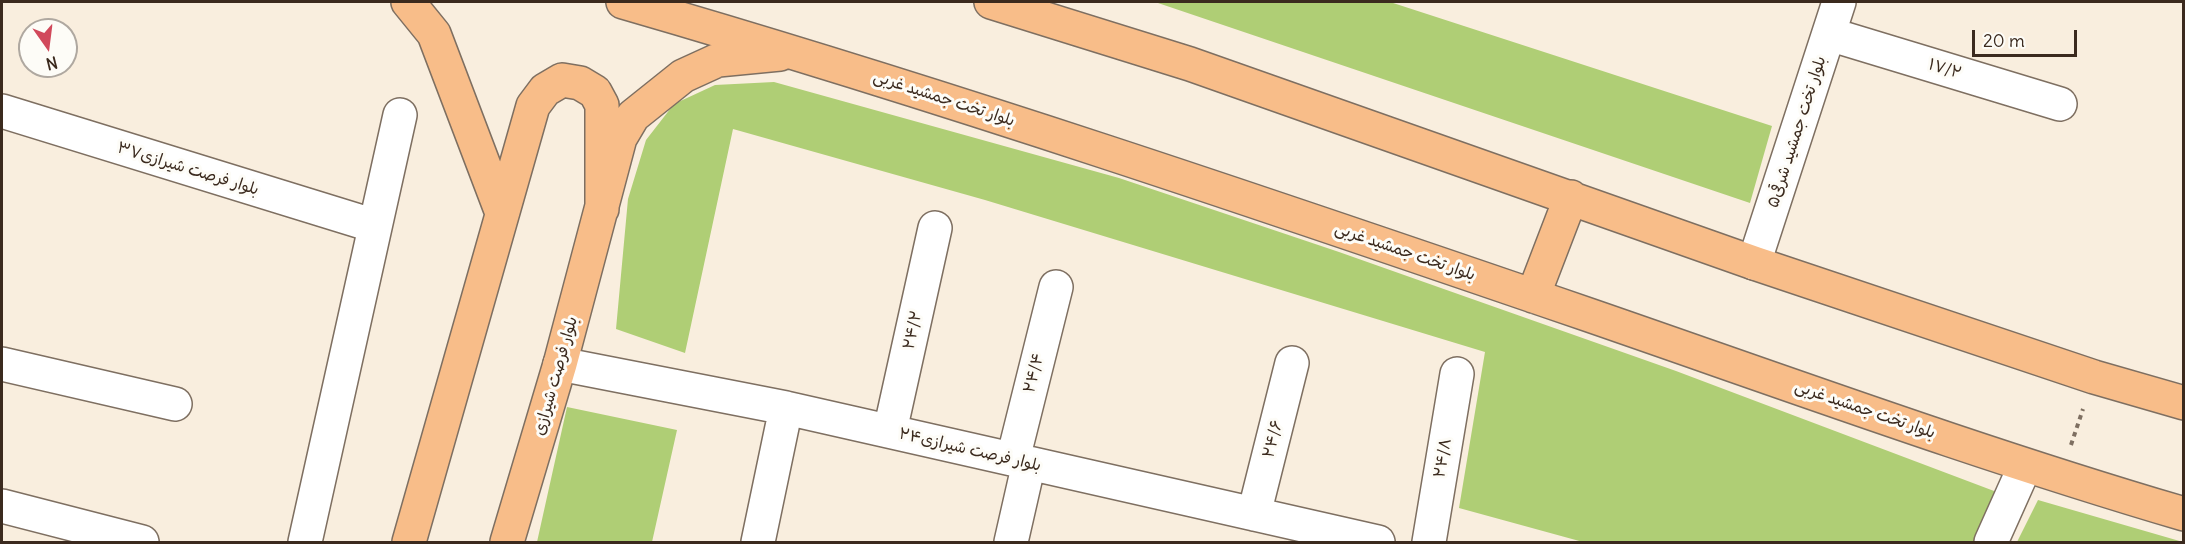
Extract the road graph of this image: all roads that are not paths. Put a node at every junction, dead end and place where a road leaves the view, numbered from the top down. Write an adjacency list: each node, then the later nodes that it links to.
1 (408, 2): 12 (main road)
2 (623, 2): 6 (main road, بلوار تخت جمشید غربی)
3 (991, 2): 10 (main road)
4 (1839, 2): 5 (street, بلوار تخت جمشید شرقی۵)
5 (1829, 34): 7 (street, ۱۷/۲); 15 (street, بلوار تخت جمشید شرقی۵)
6 (797, 52): 11 (main road); 17 (main road, بلوار تخت جمشید غربی)
7 (2060, 104)
8 (2, 111): 13 (street, بلوار فرصت شیرازی۳۷)
9 (400, 115): 13 (street)
10 (1571, 197): 15 (main road); 17 (main road)
11 (602, 209): 12 (main road); 20 (main road, بلوار فرصت شیرازی)
12 (502, 213): 34 (main road)
13 (375, 226): 33 (street)
14 (935, 228): 25 (street, ۲۴/۲)
15 (1754, 263): 22 (main road)
16 (1056, 287): 26 (street, ۲۴/۴)
17 (1533, 296): 27 (main road, بلوار تخت جمشید غربی)
18 (2, 363): 23 (street)
19 (1292, 363): 29 (street, ۲۴/۶)
20 (560, 364): 24 (street, بلوار فرصت شیرازی۲۴); 35 (main road, بلوار فرصت شیرازی)
21 (1457, 374): 39 (street, ۲۴/۸)
22 (2184, 403)
23 (175, 404)
24 (786, 408): 25 (street, بلوار فرصت شیرازی۲۴); 36 (street)
25 (890, 431): 26 (street, بلوار فرصت شیرازی۲۴)
26 (1021, 461): 29 (street, بلوار فرصت شیرازی۲۴); 37 (street, ۲۴/۴)
27 (2025, 466): 30 (main road, بلوار تخت جمشید غربی); 40 (street)
28 (2, 506): 32 (street)
29 (1254, 514): 31 (street, بلوار فرصت شیرازی۲۴)
30 (2184, 514)
31 (1284, 532): 38 (street, بلوار فرصت شیرازی۲۴)
32 (142, 543)
33 (305, 543)
34 (409, 543)
35 (507, 543)
36 (758, 543)
37 (1011, 543)
38 (1378, 543)
39 (1429, 543)
40 (1990, 543)

